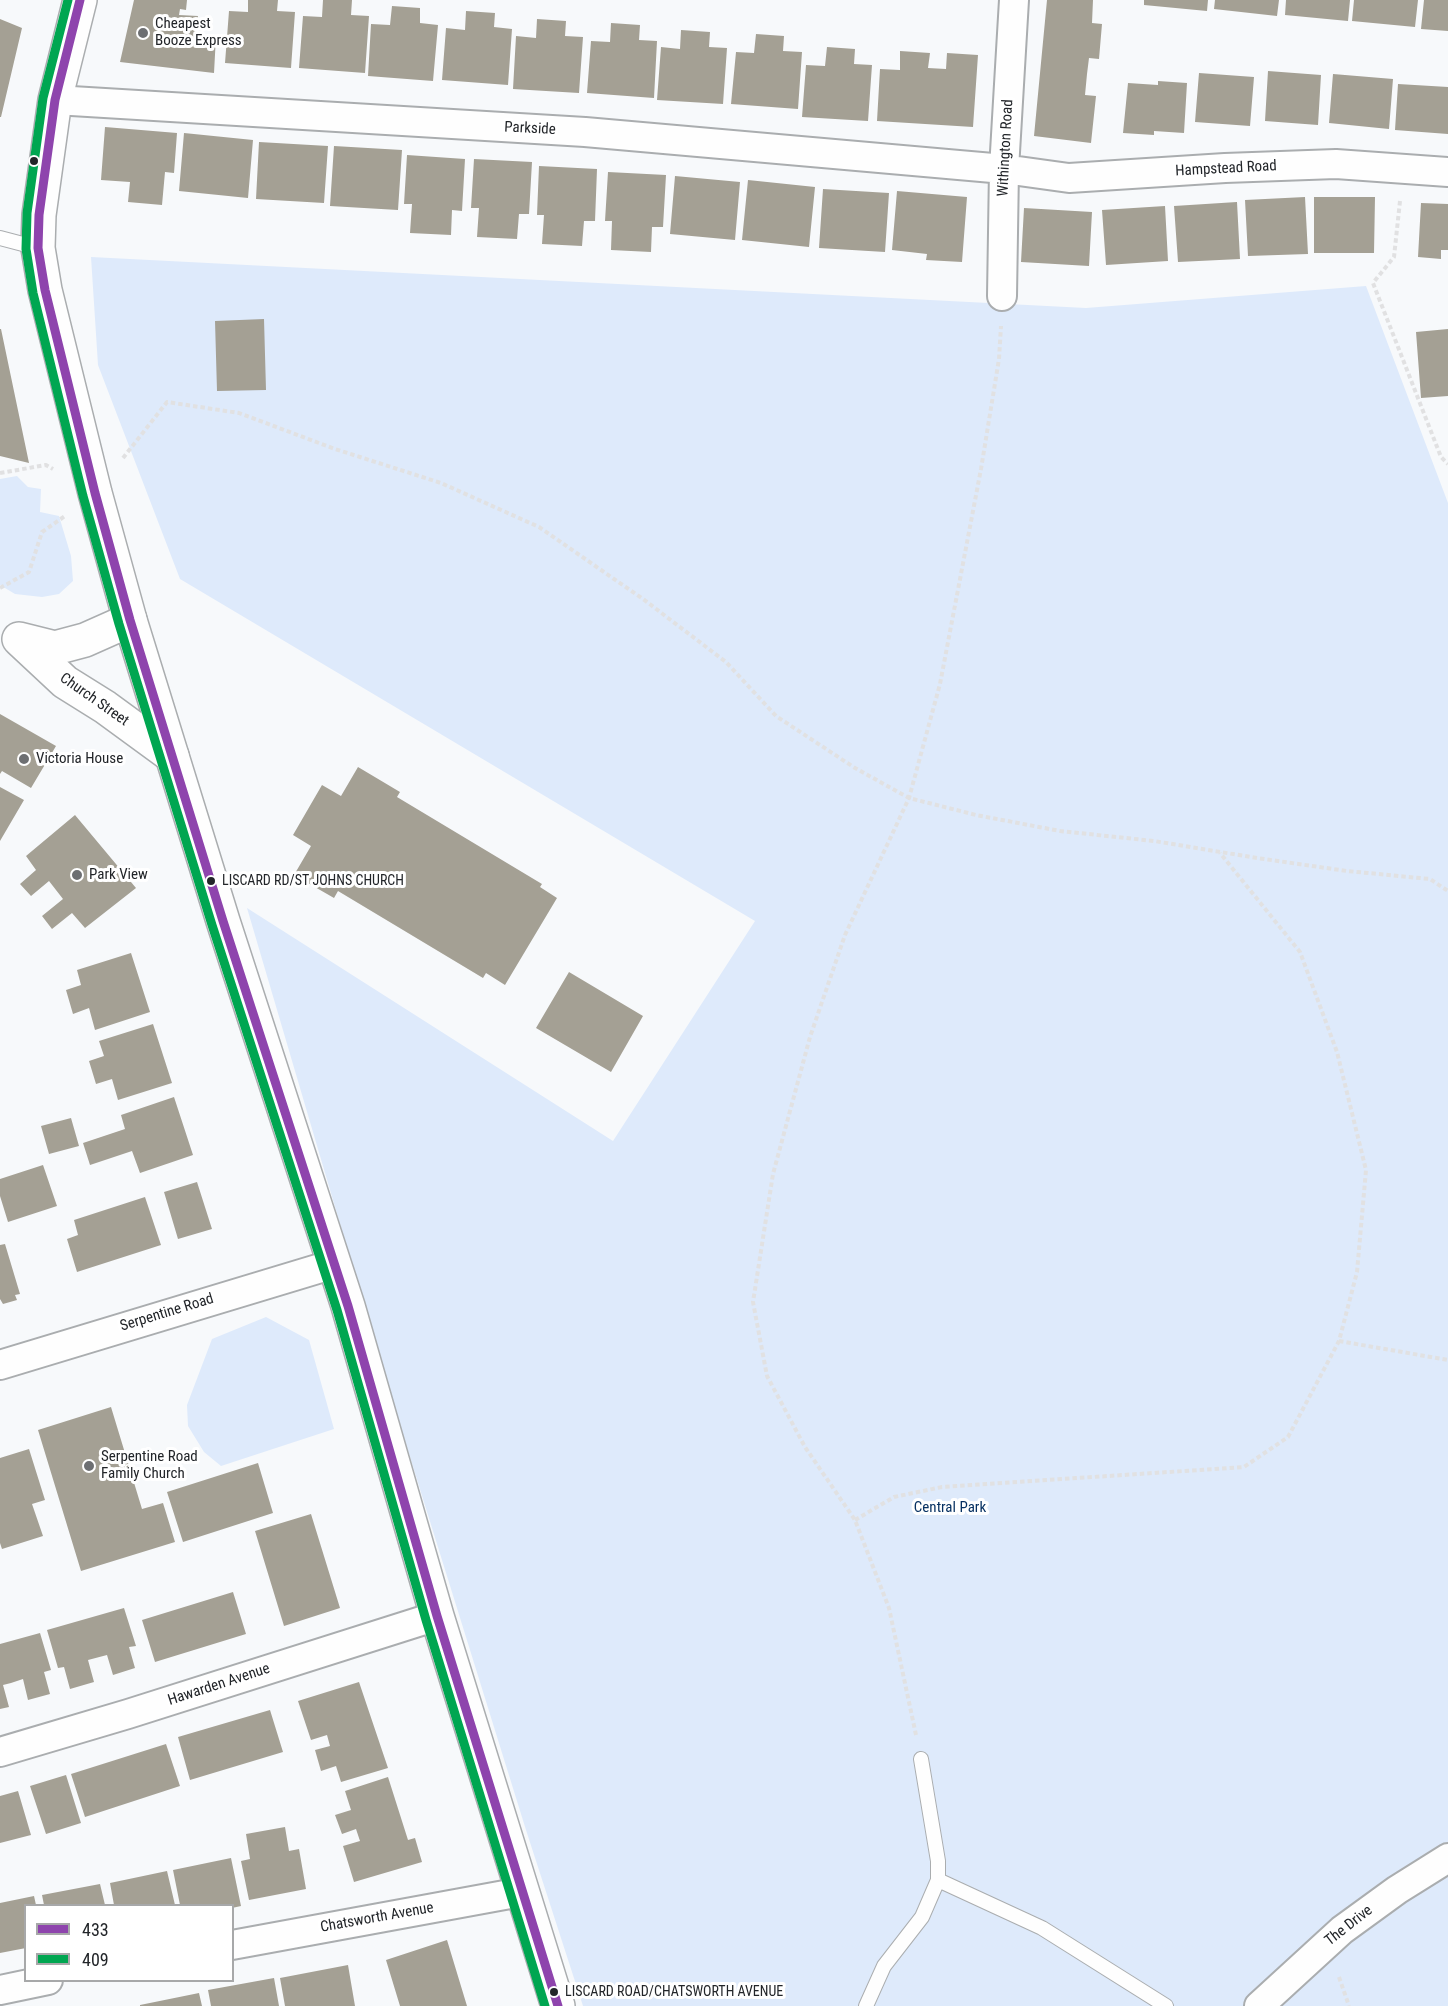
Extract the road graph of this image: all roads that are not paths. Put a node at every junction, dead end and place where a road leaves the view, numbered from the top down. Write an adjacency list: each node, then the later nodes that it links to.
1 (80, 0): 3 (main road)
2 (1014, 0): 4 (street, Withington Road)
3 (55, 100): 4 (street, Parkside); 7 (main road)
4 (1004, 170): 5 (street, Hampstead Road); 8 (street, Withington Road)
5 (1448, 172)
6 (0, 238): 7 (lane)
7 (38, 248): 9 (main road)
8 (1002, 297)
9 (130, 620): 10 (main road, Church Street); 11 (main road)
10 (10, 635): 11 (main road, Church Street)
11 (172, 756): 12 (main road)
12 (334, 1264): 13 (street, Serpentine Road); 14 (main road)
13 (0, 1365)
14 (437, 1616): 15 (street, Hawarden Avenue); 19 (main road)
15 (0, 1752)
16 (921, 1759): 18 (lane)
17 (1448, 1858): 26 (street, The Drive)
18 (938, 1880): 24 (lane); 25 (lane)
19 (521, 1892): 20 (street, Chatsworth Avenue); 23 (main road)
20 (234, 1945)
21 (38, 1982): 22 (street)
22 (0, 1990)
23 (558, 2006)
24 (866, 2006)
25 (1166, 2006)
26 (1259, 2006)

